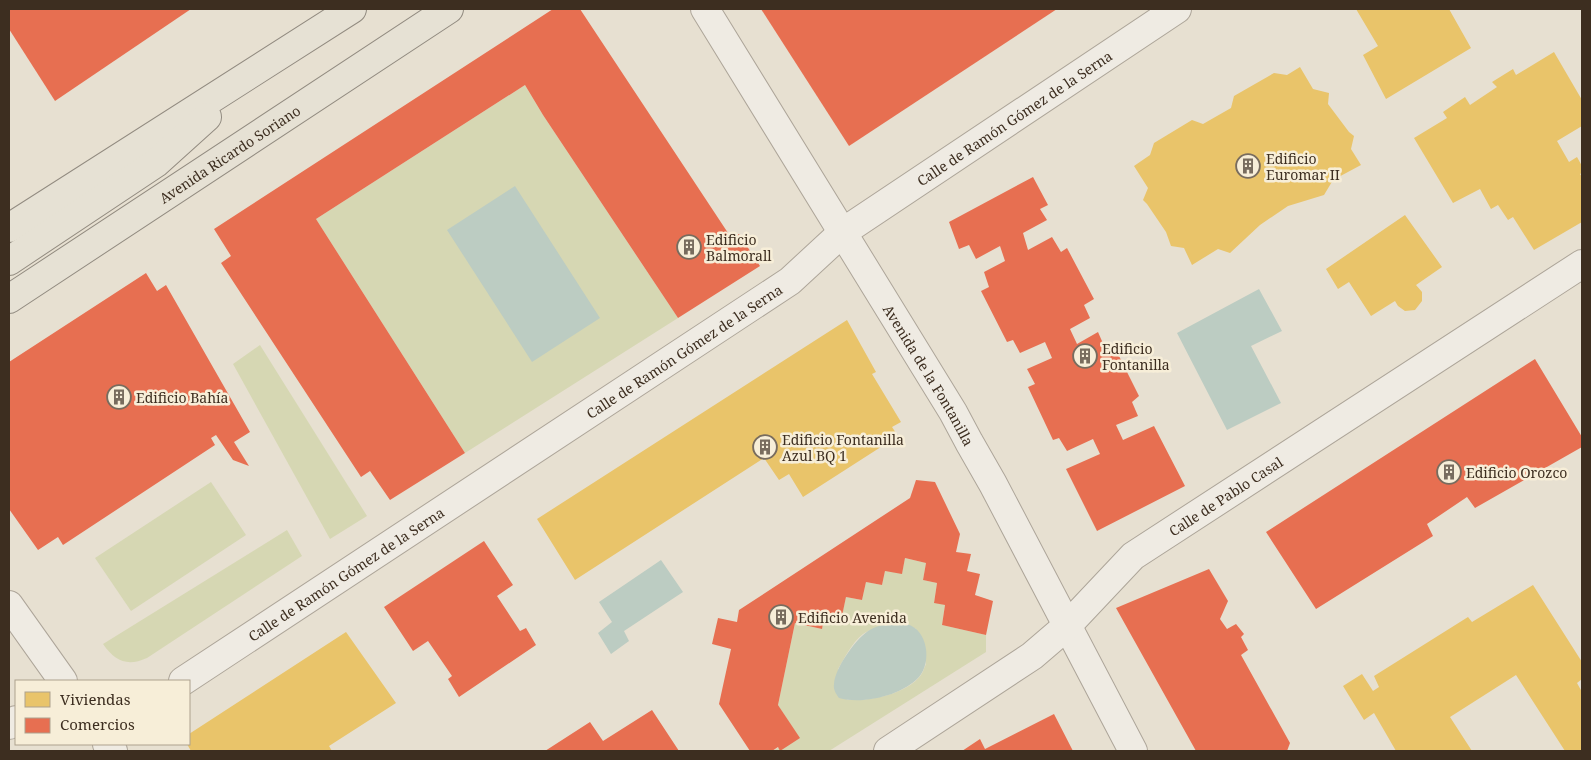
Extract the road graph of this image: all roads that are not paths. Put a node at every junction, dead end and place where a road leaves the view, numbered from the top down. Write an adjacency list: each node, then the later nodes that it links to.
1 (352, 9): 5 (main road)
2 (449, 9): 10 (main road, Avenida Ricardo Soriano)
3 (705, 9): 7 (street, Avenida de la Fontanilla)
4 (1177, 9): 7 (street, Calle de Ramón Gómez de la Serna)
5 (264, 66): 6 (main road); 8 (main road)
6 (9, 228)
7 (843, 232): 12 (street, Avenida de la Fontanilla); 14 (street, Calle de Ramón Gómez de la Serna)
8 (9, 261)
9 (1582, 264): 12 (street, Calle de Pablo Casal)
10 (9, 299)
11 (9, 605): 13 (street)
12 (1067, 626): 15 (street, Calle de Pablo Casal); 16 (street, Avenida de la Fontanilla)
13 (63, 680)
14 (185, 680)
15 (888, 751)
16 (1133, 751)

